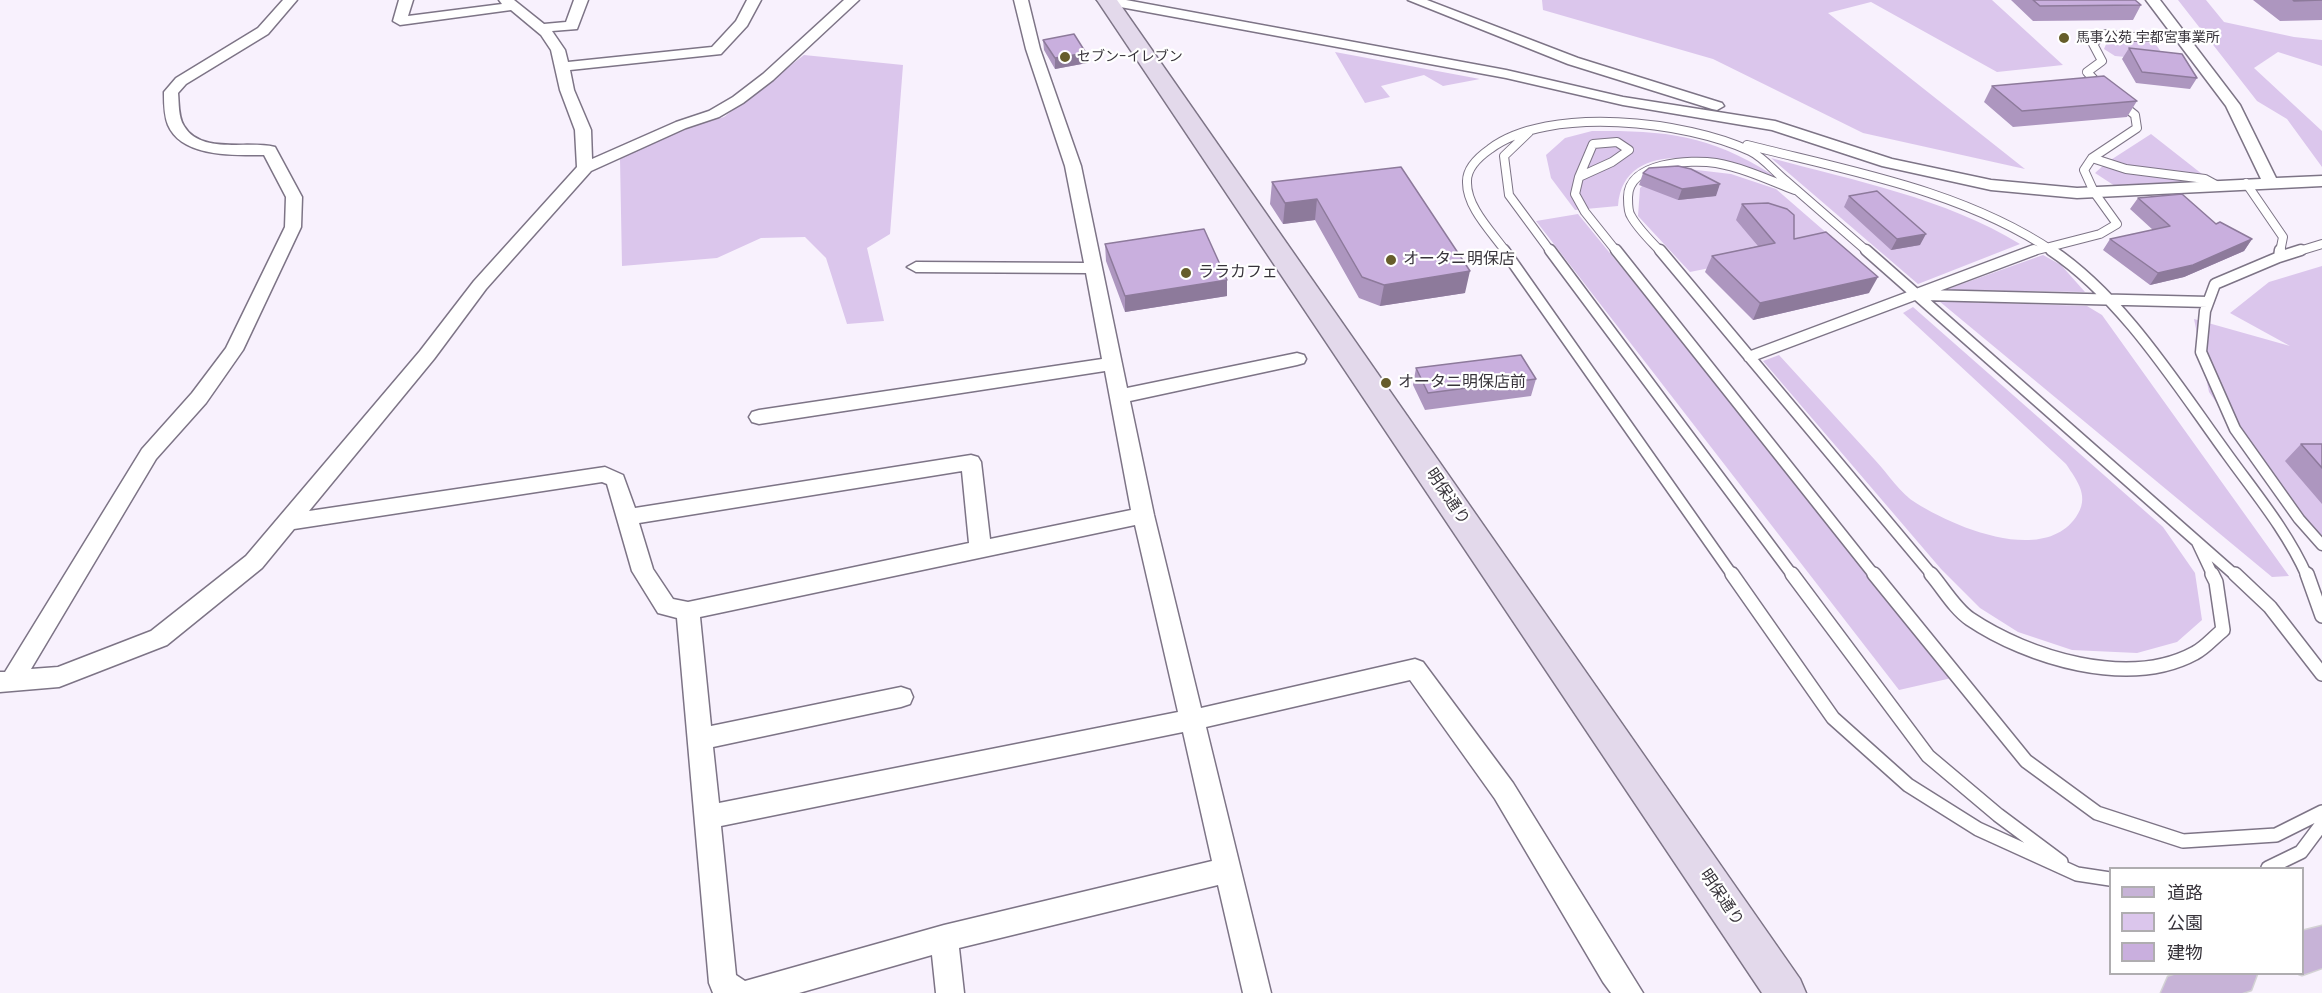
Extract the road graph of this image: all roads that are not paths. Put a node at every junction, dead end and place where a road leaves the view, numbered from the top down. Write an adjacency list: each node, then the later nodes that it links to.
1 (290, 0): 48 (street)
2 (405, 0): 10 (street)
3 (581, 0): 11 (street)
4 (754, 0): 13 (street)
5 (852, 0): 18 (street)
6 (1022, 0): 30 (street)
7 (1106, 0): 14 (street); 68 (street, 明保通り)
8 (1415, 0): 14 (street)
9 (2153, 0): 12 (street)
10 (510, 3): 11 (street)
11 (541, 28): 13 (street)
12 (2178, 36): 17 (lane); 21 (street)
13 (562, 67): 18 (street)
14 (1775, 126): 24 (street)
15 (1532, 130): 16 (lane); 57 (lane); 57 (lane)
16 (1717, 137): 25 (lane); 27 (lane)
17 (2092, 158): 23 (lane); 24 (lane)
18 (585, 168): 41 (street)
19 (1579, 177): 19 (lane); 52 (lane)
20 (2322, 181): 21 (street)
21 (2270, 182): 22 (street)
22 (2247, 183): 23 (street); 28 (lane)
23 (2216, 185): 24 (street)
24 (2094, 192): 27 (lane)
25 (1804, 194): 31 (lane); 34 (lane)
26 (2322, 244): 28 (lane)
27 (2045, 246): 31 (lane); 32 (lane)
28 (2279, 257): 33 (lane)
29 (916, 267): 30 (street)
30 (1093, 268): 36 (street)
31 (1919, 295): 32 (lane); 34 (lane); 42 (lane)
32 (2109, 300): 33 (lane); 46 (lane)
33 (2208, 302): 43 (lane)
34 (1749, 357): 42 (lane)
35 (1297, 359): 37 (street)
36 (1112, 364): 37 (street); 38 (street)
37 (1118, 397): 39 (street)
38 (759, 417)
39 (1143, 515): 44 (street); 50 (street)
40 (627, 517): 41 (street); 44 (street); 45 (street)
41 (288, 522): 48 (street)
42 (2194, 537): 47 (lane)
43 (2322, 545)
44 (980, 549): 45 (street)
45 (688, 611): 51 (street)
46 (2322, 616)
47 (2322, 674)
48 (6, 681)
49 (901, 697): 51 (street)
50 (1192, 720): 53 (street); 56 (street); 67 (street)
51 (702, 739): 53 (street)
52 (2322, 812)
53 (709, 817): 63 (street)
54 (2322, 824): 55 (lane)
55 (2270, 867)
56 (1228, 870): 59 (street); 66 (street)
57 (2077, 874): 58 (lane)
58 (2109, 879)
59 (944, 938): 64 (street); 65 (street)
60 (2322, 948): 61 (main road)
61 (2304, 952)
62 (2232, 975): 69 (main road)
63 (738, 993)
64 (749, 993)
65 (950, 993)
66 (1257, 993)
67 (1629, 993)
68 (1786, 993)
69 (2184, 993)

